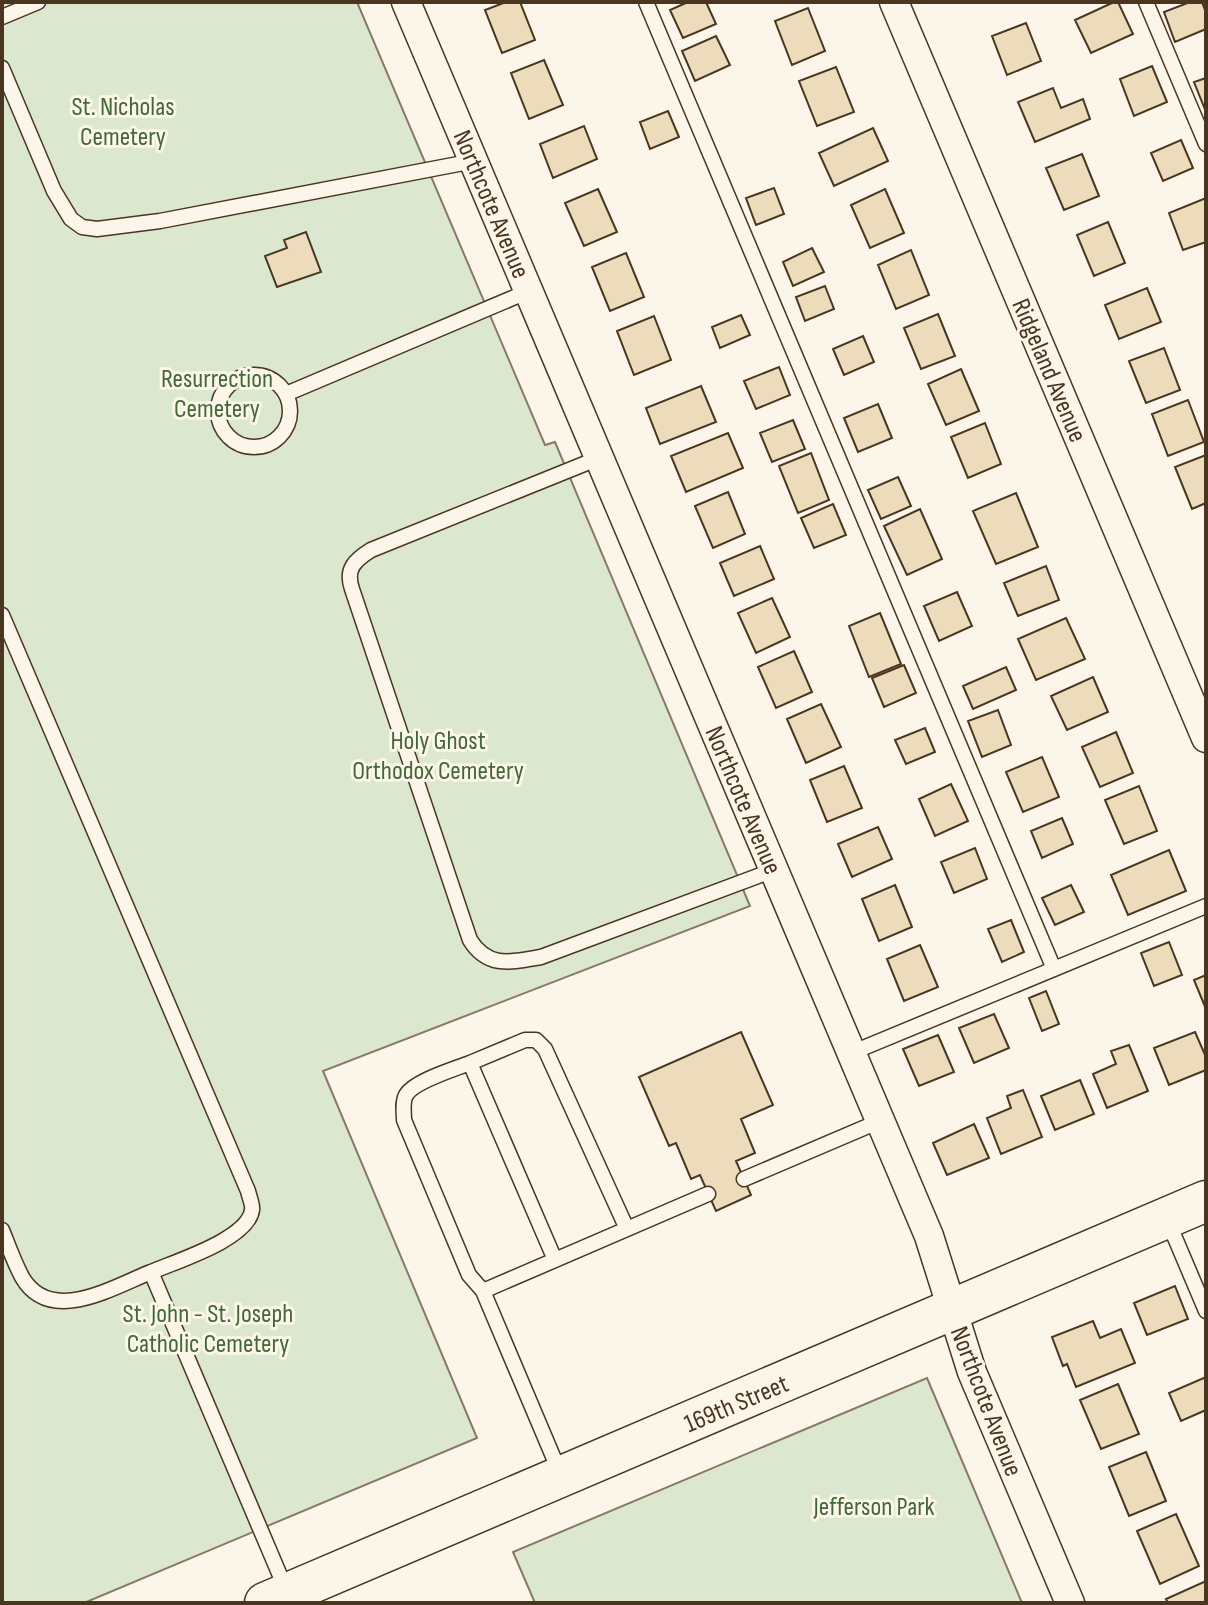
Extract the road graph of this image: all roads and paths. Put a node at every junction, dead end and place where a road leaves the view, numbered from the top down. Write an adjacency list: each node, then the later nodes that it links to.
1 (38, 2): 6 (lane)
2 (406, 2): 9 (street, Northcote Avenue)
3 (646, 2): 17 (lane)
4 (894, 2): 14 (street, Ridgeland Avenue)
5 (1146, 2): 8 (lane)
6 (2, 17)
7 (2, 68): 9 (lane)
8 (1206, 144)
9 (474, 161): 10 (street, Northcote Avenue)
10 (529, 291): 11 (lane); 12 (street, Northcote Avenue)
11 (286, 394): 11 (lane)
12 (599, 458): 15 (street, Northcote Avenue); 15 (lane)
13 (2, 615): 28 (lane)
14 (1206, 738)
15 (774, 870): 18 (street, Northcote Avenue)
16 (1206, 906): 17 (lane)
17 (1054, 969): 18 (lane)
18 (851, 1053): 20 (street, Northcote Avenue)
19 (470, 1063): 25 (lane); 27 (lane); 29 (lane)
20 (880, 1121): 21 (lane); 30 (street, Northcote Avenue)
21 (744, 1179)
22 (708, 1194): 25 (lane)
23 (1206, 1201): 24 (street, 169th Street)
24 (1167, 1218): 30 (street, 169th Street); 31 (lane)
25 (627, 1229): 27 (lane)
26 (2, 1230): 28 (lane)
27 (555, 1260): 29 (lane)
28 (151, 1272): 33 (lane)
29 (483, 1291): 32 (lane)
30 (953, 1310): 32 (street, 169th Street); 34 (street, Northcote Avenue)
31 (1206, 1311)
32 (562, 1477): 33 (street, 169th Street)
33 (276, 1598)
34 (1070, 1603)

